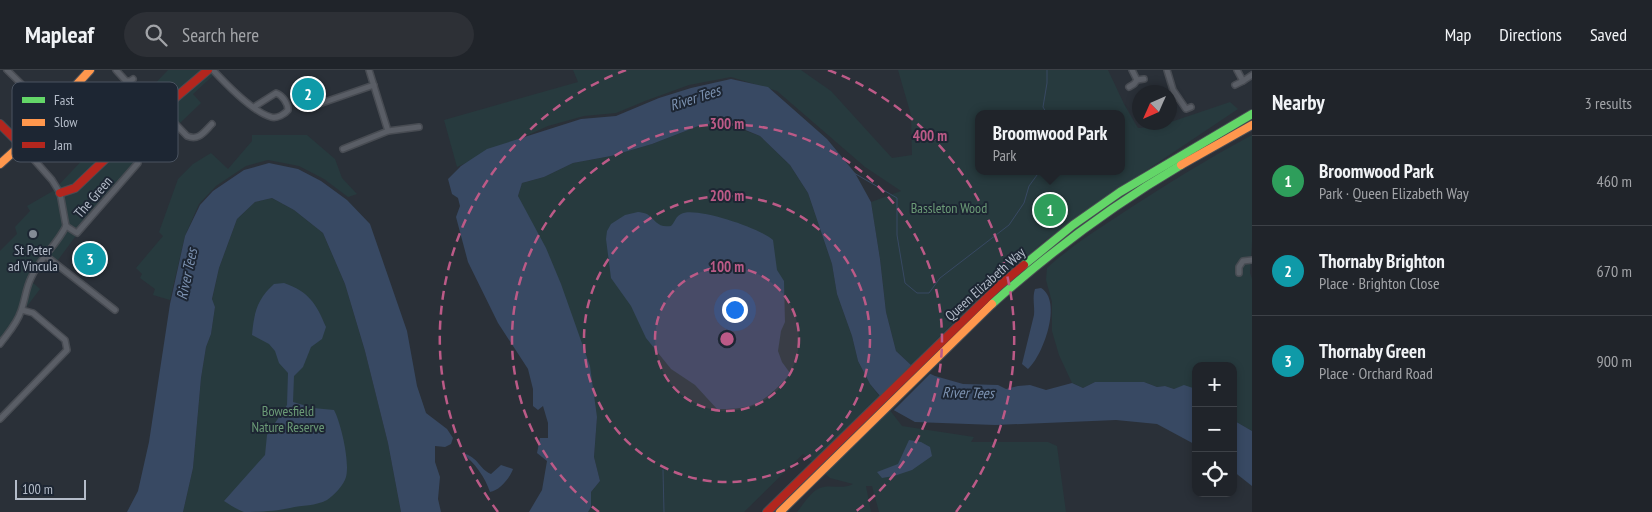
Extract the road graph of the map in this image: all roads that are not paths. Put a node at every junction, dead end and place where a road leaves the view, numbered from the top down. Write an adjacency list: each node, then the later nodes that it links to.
1 (7, 70): 15 (street)
2 (90, 70): 16 (street)
3 (116, 70): 11 (street)
4 (208, 70): 20 (street)
5 (213, 70): 22 (street)
6 (369, 70): 17 (street)
7 (1132, 70): 13 (street)
8 (1167, 70): 23 (street)
9 (1237, 70): 14 (street)
10 (1252, 75): 14 (street)
11 (133, 79)
12 (1144, 79): 13 (street)
13 (1137, 80): 19 (street)
14 (1243, 81): 18 (street)
15 (19, 82)
16 (79, 82)
17 (374, 85): 21 (street); 30 (street)
18 (1236, 85)
19 (1129, 87)
20 (178, 96)
21 (316, 105)
22 (254, 107): 22 (street)
23 (1178, 111)
24 (1252, 114): 47 (street, Queen Elizabeth Way)
25 (0, 124): 31 (street)
26 (212, 124): 28 (street)
27 (1252, 125): 48 (street, Queen Elizabeth Way)
28 (178, 127)
29 (419, 127): 30 (street)
30 (388, 131): 32 (street)
31 (12, 136)
32 (343, 149)
33 (12, 153): 37 (street)
34 (36, 162): 38 (street)
35 (102, 162): 38 (street)
36 (138, 162): 39 (street, The Green)
37 (0, 164)
38 (60, 193): 39 (street)
39 (66, 226): 40 (street)
40 (46, 256): 43 (street); 44 (street)
41 (1252, 260): 42 (street)
42 (1239, 272)
43 (22, 310): 45 (street); 46 (street)
44 (115, 310)
45 (0, 344)
46 (0, 419)
47 (766, 512)
48 (780, 512)

